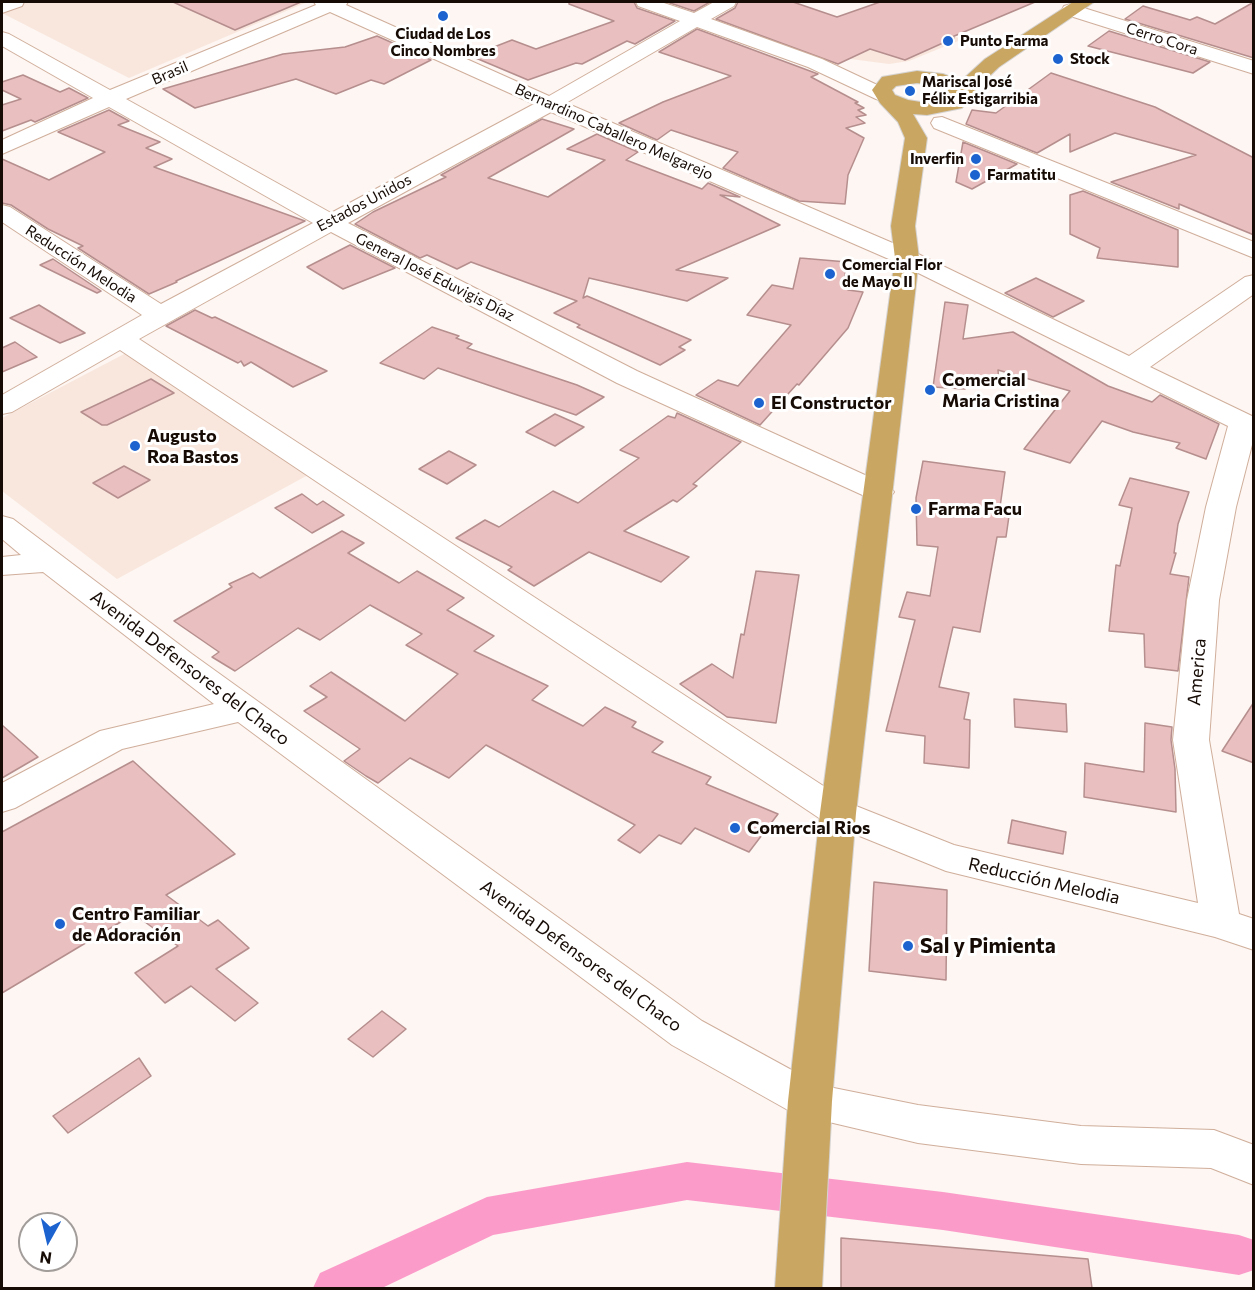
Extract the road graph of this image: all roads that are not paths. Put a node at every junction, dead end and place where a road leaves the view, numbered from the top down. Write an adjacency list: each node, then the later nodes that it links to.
1 (15, 2): 6 (street)
2 (645, 2): 7 (street)
3 (727, 2): 7 (street, Estados Unidos)
4 (331, 3): 15 (street, Brasil); 17 (street, Bernardino Caballero Melgarejo)
5 (1065, 3): 9 (highway); 12 (street, Cerro Cora); 16 (highway)
6 (2, 7)
7 (696, 21): 10 (street); 17 (street, Estados Unidos)
8 (2, 38): 15 (street, General José Eduvigis Díaz)
9 (970, 58)
10 (815, 63): 13 (street); 14 (street)
11 (952, 68): 13 (highway)
12 (1254, 68)
13 (913, 77): 14 (highway); 16 (highway)
14 (885, 97): 16 (highway); 23 (highway)
15 (110, 98): 19 (street, Brasil); 21 (street, General José Eduvigis Díaz)
16 (961, 98): 18 (highway)
17 (550, 104): 21 (street, Estados Unidos); 23 (street, Bernardino Caballero Melgarejo)
18 (942, 123): 22 (street); 23 (highway)
19 (2, 148)
20 (2, 212): 25 (street, Reducción Melodia)
21 (329, 222): 25 (street, Estados Unidos); 30 (street, General José Eduvigis Díaz)
22 (1254, 251)
23 (907, 258): 27 (street, Bernardino Caballero Melgarejo); 30 (highway)
24 (1254, 282): 27 (street)
25 (160, 315): 26 (street, Estados Unidos)
26 (121, 339): 28 (street, Estados Unidos); 36 (street, Reducción Melodia)
27 (1130, 368): 29 (street, Bernardino Caballero Melgarejo)
28 (2, 406)
29 (1248, 425): 37 (street, America)
30 (879, 492): 36 (highway)
31 (2, 525): 32 (street, Avenida Defensores del Chaco)
32 (50, 562): 33 (street); 34 (street, Avenida Defensores del Chaco)
33 (2, 566)
34 (244, 709): 35 (street); 38 (street, Avenida Defensores del Chaco)
35 (2, 799)
36 (838, 813): 37 (street, Reducción Melodia); 38 (highway)
37 (1237, 929)
38 (810, 1101): 39 (street, Avenida Defensores del Chaco); 41 (highway)
39 (1234, 1144): 40 (street, Avenida Defensores del Chaco)
40 (1254, 1166)
41 (799, 1274)

